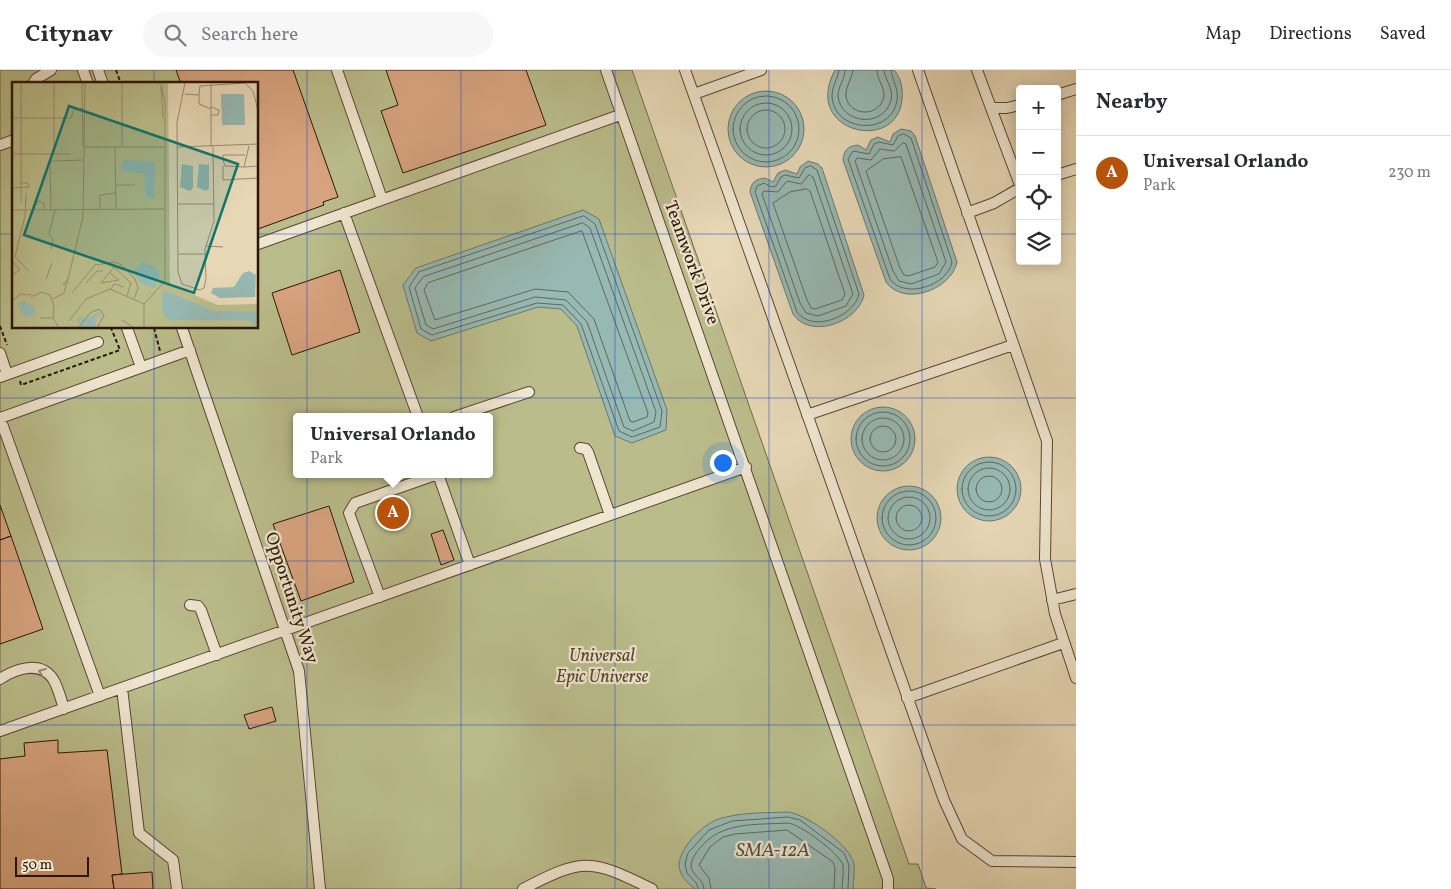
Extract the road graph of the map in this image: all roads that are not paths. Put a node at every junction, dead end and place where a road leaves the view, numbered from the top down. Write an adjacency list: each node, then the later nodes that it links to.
1 (51, 70): 10 (street)
2 (83, 70): 11 (street)
3 (98, 70): 12 (street)
4 (338, 70): 25 (street)
5 (606, 70): 18 (street, Teamwork Drive)
6 (685, 70): 14 (street)
7 (761, 70): 14 (street)
8 (918, 70): 27 (street)
9 (977, 70): 17 (street)
10 (34, 82)
11 (87, 82)
12 (102, 82)
13 (1076, 90): 15 (street)
14 (694, 94): 40 (street)
15 (1061, 94)
16 (1016, 105): 17 (street)
17 (990, 108): 23 (street)
18 (620, 115): 25 (street); 43 (street, Teamwork Drive)
19 (12, 141): 20 (street)
20 (0, 145)
21 (1076, 169): 22 (street)
22 (1061, 174)
23 (1016, 176)
24 (1016, 189): 27 (street)
25 (382, 199): 26 (street)
26 (344, 213): 28 (street); 38 (street)
27 (967, 213): 32 (street)
28 (259, 244)
29 (126, 329): 35 (street)
30 (182, 329): 33 (street, Opportunity Way)
31 (98, 342): 36 (street)
32 (1013, 345): 40 (street); 50 (street)
33 (190, 350): 35 (street); 52 (street, Opportunity Way)
34 (0, 353): 36 (street)
35 (141, 367): 41 (street)
36 (4, 375)
37 (529, 392): 39 (street)
38 (417, 413)
39 (466, 413)
40 (807, 414): 59 (street)
41 (0, 418): 58 (street)
42 (580, 448): 46 (street)
43 (746, 467): 46 (street); 67 (street, Teamwork Drive)
44 (427, 478): 49 (street)
45 (439, 478): 47 (street)
46 (610, 515): 47 (street)
47 (470, 565): 49 (street)
48 (1076, 594): 50 (street)
49 (380, 597): 52 (street)
50 (1052, 600): 53 (street)
51 (190, 605): 54 (street)
52 (287, 630): 54 (street); 64 (street, Opportunity Way)
53 (1063, 643): 55 (street); 59 (street)
54 (217, 654): 57 (street)
55 (1076, 678)
56 (0, 679): 60 (street, one-way to 56)
57 (122, 688): 58 (street); 63 (street)
58 (100, 696): 60 (street)
59 (907, 698): 62 (street)
60 (64, 709): 61 (street)
61 (0, 732)
62 (1076, 862)
63 (177, 889)
64 (320, 889)
65 (523, 889): 66 (street)
66 (652, 889)
67 (888, 889)

